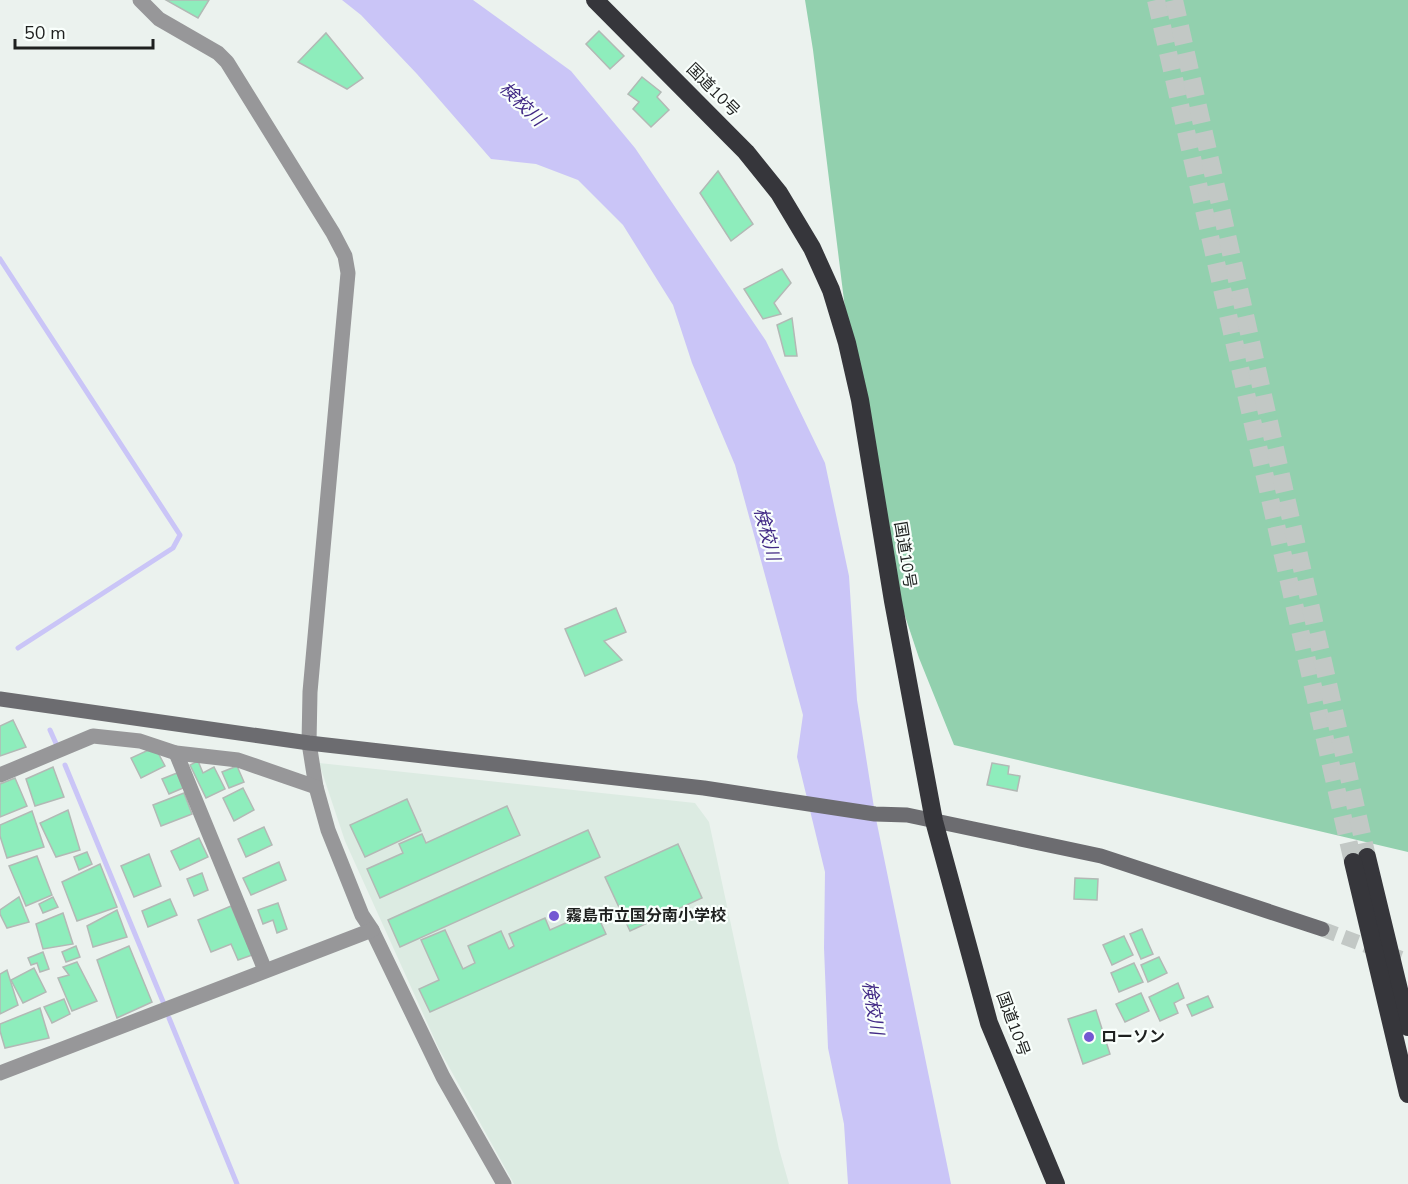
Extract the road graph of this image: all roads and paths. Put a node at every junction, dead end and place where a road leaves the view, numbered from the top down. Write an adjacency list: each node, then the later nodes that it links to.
1 (140, 0): 4 (street)
2 (595, 0): 8 (highway, 国道10号)
3 (0, 699): 4 (main road)
4 (309, 743): 7 (street); 8 (main road)
5 (176, 753): 6 (street); 7 (street); 11 (street)
6 (0, 775)
7 (316, 788): 10 (street)
8 (934, 821): 9 (main road); 16 (highway, 国道10号)
9 (1322, 929)
10 (372, 930): 11 (street); 15 (street)
11 (265, 970): 13 (street)
12 (1408, 1027): 14 (highway)
13 (0, 1073)
14 (1408, 1094)
15 (504, 1184)
16 (1056, 1184)

